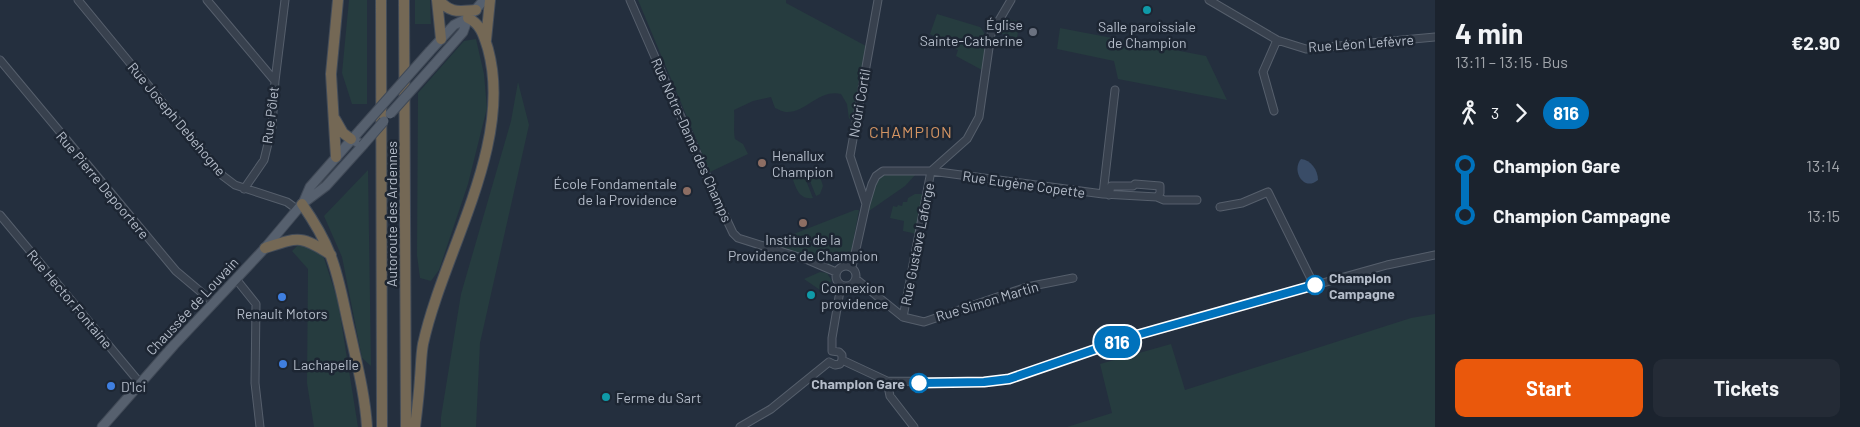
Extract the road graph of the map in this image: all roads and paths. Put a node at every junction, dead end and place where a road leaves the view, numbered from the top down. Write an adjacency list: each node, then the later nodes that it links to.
1 (78, 0): 30 (street, Rue Joseph Debehogne)
2 (207, 0): 22 (street, Rue Pôlet)
3 (285, 0): 22 (street)
4 (338, 0): 25 (highway)
5 (381, 0): 58 (highway, Autoroute des Ardennes)
6 (404, 0): 59 (highway, Autoroute des Ardennes)
7 (438, 0): 14 (highway); 17 (highway)
8 (484, 0): 14 (main road, Chaussée de Louvain)
9 (490, 0): 19 (highway)
10 (630, 0): 42 (street, Rue Notre-Dame des Champs)
11 (878, 0): 34 (street, Noûri Cortil)
12 (1011, 0): 29 (street)
13 (1209, 0): 18 (street, Rue Léon Lefèvre)
14 (476, 10): 15 (main road, Chaussée de Louvain)
15 (468, 18): 17 (main road, Chaussée de Louvain); 19 (highway); 21 (main road, Chaussée de Louvain)
16 (1435, 37): 18 (street, Rue Léon Lefèvre)
17 (441, 39): 21 (main road); 26 (main road, Chaussée de Louvain, bridge)
18 (1277, 40): 24 (street)
19 (486, 41): 60 (highway)
20 (0, 60): 48 (street, Rue Pierre Depoortere)
21 (433, 66): 27 (main road, Chaussée de Louvain, bridge)
22 (275, 81): 30 (street, Rue Pôlet)
23 (1115, 90): 31 (street, Rue Eugène Copette)
24 (1274, 111)
25 (334, 118): 26 (highway); 28 (highway)
26 (351, 139): 27 (main road); 28 (main road, Chaussée de Louvain)
27 (363, 145): 35 (main road, Chaussée de Louvain)
28 (336, 158): 35 (main road, Chaussée de Louvain)
29 (931, 171): 31 (street, Rue Eugène Copette); 34 (street, Rue Eugène Copette); 49 (street, Rue Gustave Laforge)
30 (244, 189): 35 (street, Rue Joseph Debehogne)
31 (1106, 194): 32 (street); 32 (street)
32 (1157, 197): 33 (street)
33 (1197, 200)
34 (866, 204): 41 (street, Rue Eugène Copette)
35 (300, 207): 38 (main road, Chaussée de Louvain); 39 (highway)
36 (1220, 207): 47 (street)
37 (0, 215): 54 (street, Rue Hector Fontaine)
38 (265, 248): 39 (highway); 45 (main road, Chaussée de Louvain)
39 (331, 255): 57 (highway)
40 (1435, 255): 47 (street)
41 (852, 267): 42 (street); 43 (street)
42 (836, 272): 46 (street)
43 (856, 278): 46 (street); 49 (street)
44 (1073, 278): 49 (street, Rue Simon Martin)
45 (236, 279): 48 (main road, Chaussée de Louvain); 56 (street)
46 (841, 285): 50 (street)
47 (1314, 285): 53 (street)
48 (214, 303): 54 (main road, Chaussée de Louvain)
49 (903, 317)
50 (832, 351): 51 (street); 52 (street)
51 (842, 360): 52 (street); 53 (street)
52 (829, 362): 61 (street)
53 (887, 381): 62 (street)
54 (140, 383): 55 (main road, Chaussée de Louvain)
55 (102, 427)
56 (260, 427)
57 (367, 427)
58 (382, 427)
59 (406, 427)
60 (415, 427)
61 (740, 427)
62 (914, 427)

